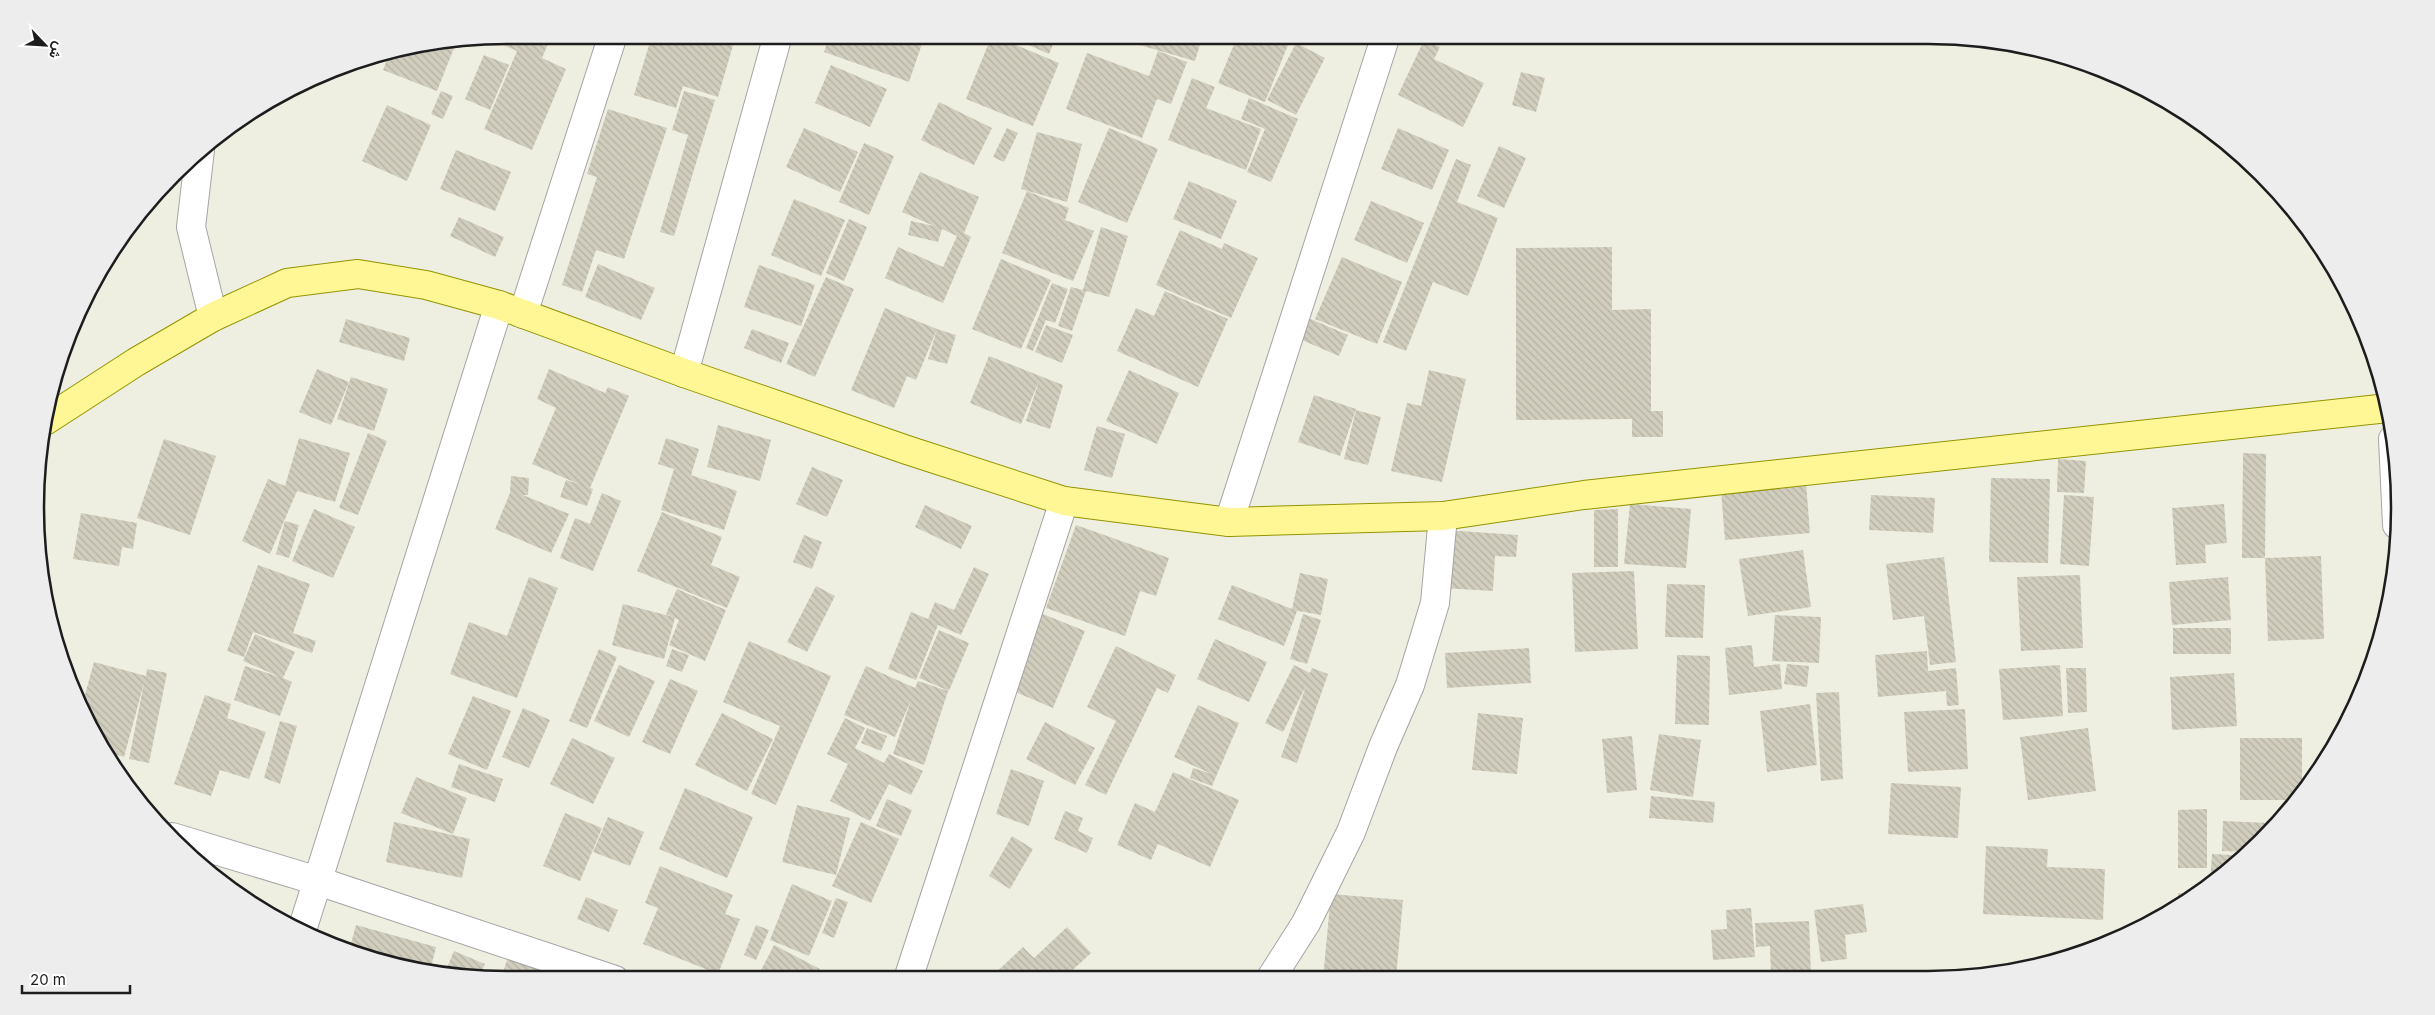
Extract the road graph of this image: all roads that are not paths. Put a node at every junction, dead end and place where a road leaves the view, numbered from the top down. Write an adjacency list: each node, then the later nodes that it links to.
1 (610, 44): 5 (street)
2 (775, 44): 7 (street)
3 (1383, 44): 12 (street)
4 (199, 162): 6 (street)
5 (511, 310): 6 (main road); 7 (main road); 14 (street)
6 (214, 317): 9 (main road)
7 (684, 373): 10 (main road)
8 (2380, 409): 11 (main road)
9 (53, 416)
10 (1064, 501): 12 (main road); 17 (street)
11 (1443, 516): 12 (main road); 18 (street)
12 (1229, 522)
13 (187, 841): 14 (street)
14 (318, 881): 15 (street); 16 (street)
15 (304, 924)
16 (588, 971)
17 (911, 971)
18 (1275, 971)

